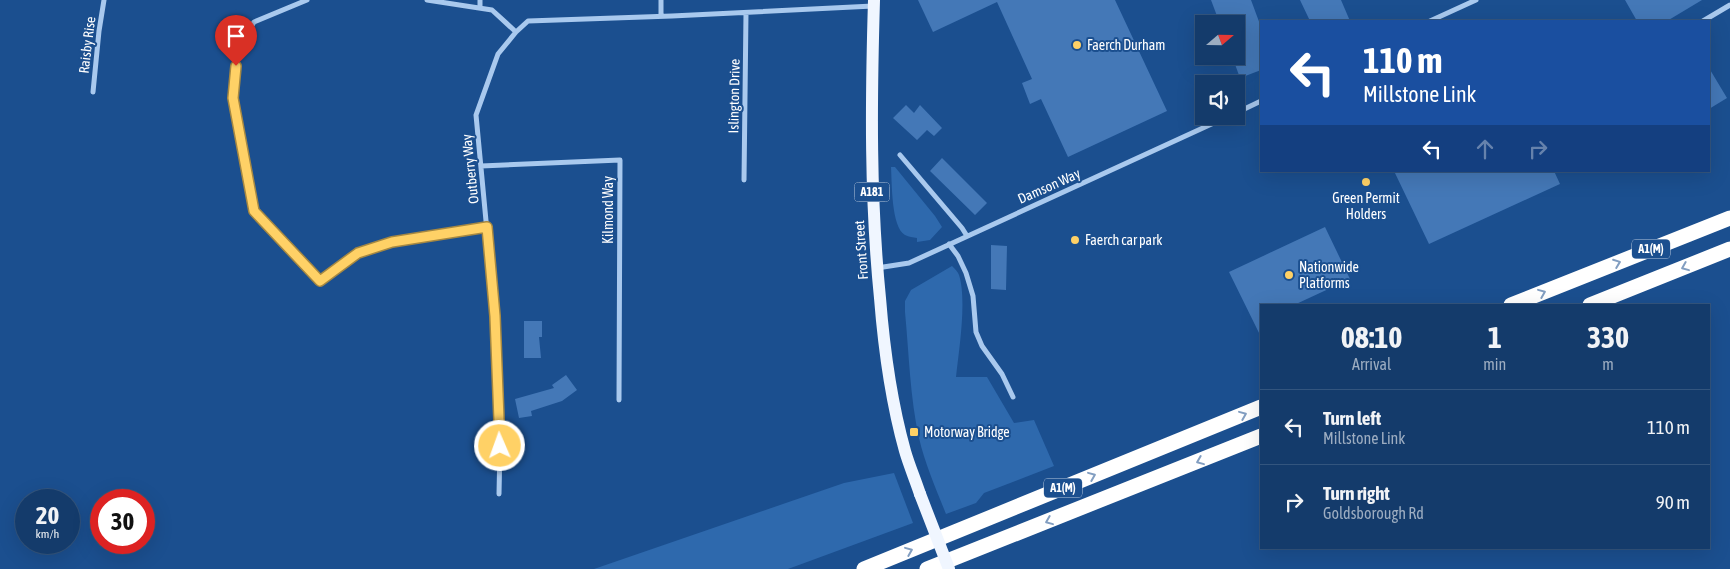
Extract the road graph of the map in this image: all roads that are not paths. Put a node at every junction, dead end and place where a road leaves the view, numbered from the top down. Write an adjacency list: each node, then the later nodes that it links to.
1 (104, 0): 15 (street, Raisby Rise)
2 (307, 0): 23 (street)
3 (427, 0): 9 (street)
4 (480, 0): 9 (street)
5 (661, 0): 11 (street)
6 (1476, 0): 12 (street)
7 (874, 3): 10 (street); 27 (main road, Front Street / A181)
8 (1730, 5): 13 (street)
9 (480, 8): 14 (street)
10 (746, 13): 11 (street); 21 (street, Islington Drive)
11 (661, 16): 14 (street)
12 (1432, 20)
13 (1705, 20)
14 (516, 32): 20 (street, Outberry Way)
15 (93, 92)
16 (1260, 101): 17 (street)
17 (1245, 109)
18 (1209, 125): 24 (street, Damson Way)
19 (900, 155): 24 (street)
20 (481, 166): 23 (street, Outberry Way); 31 (street, Kilmond Way)
21 (744, 180)
22 (1730, 218): 28 (highway, A1(M), one-way to 22)
23 (487, 227): 34 (street, Outberry Way)
24 (966, 236): 25 (street, Damson Way)
25 (949, 244): 27 (street, Damson Way); 30 (street)
26 (1730, 249): 29 (highway, A1(M), one-way to 29)
27 (877, 268): 37 (main road, Front Street / A181, bridge)
28 (1515, 304)
29 (1592, 304)
30 (1013, 398)
31 (619, 400)
32 (1260, 407): 35 (highway, A1(M), one-way to 32)
33 (1260, 436): 36 (highway, A1(M), one-way to 36)
34 (499, 494)
35 (864, 569)
36 (928, 569)
37 (949, 569)

